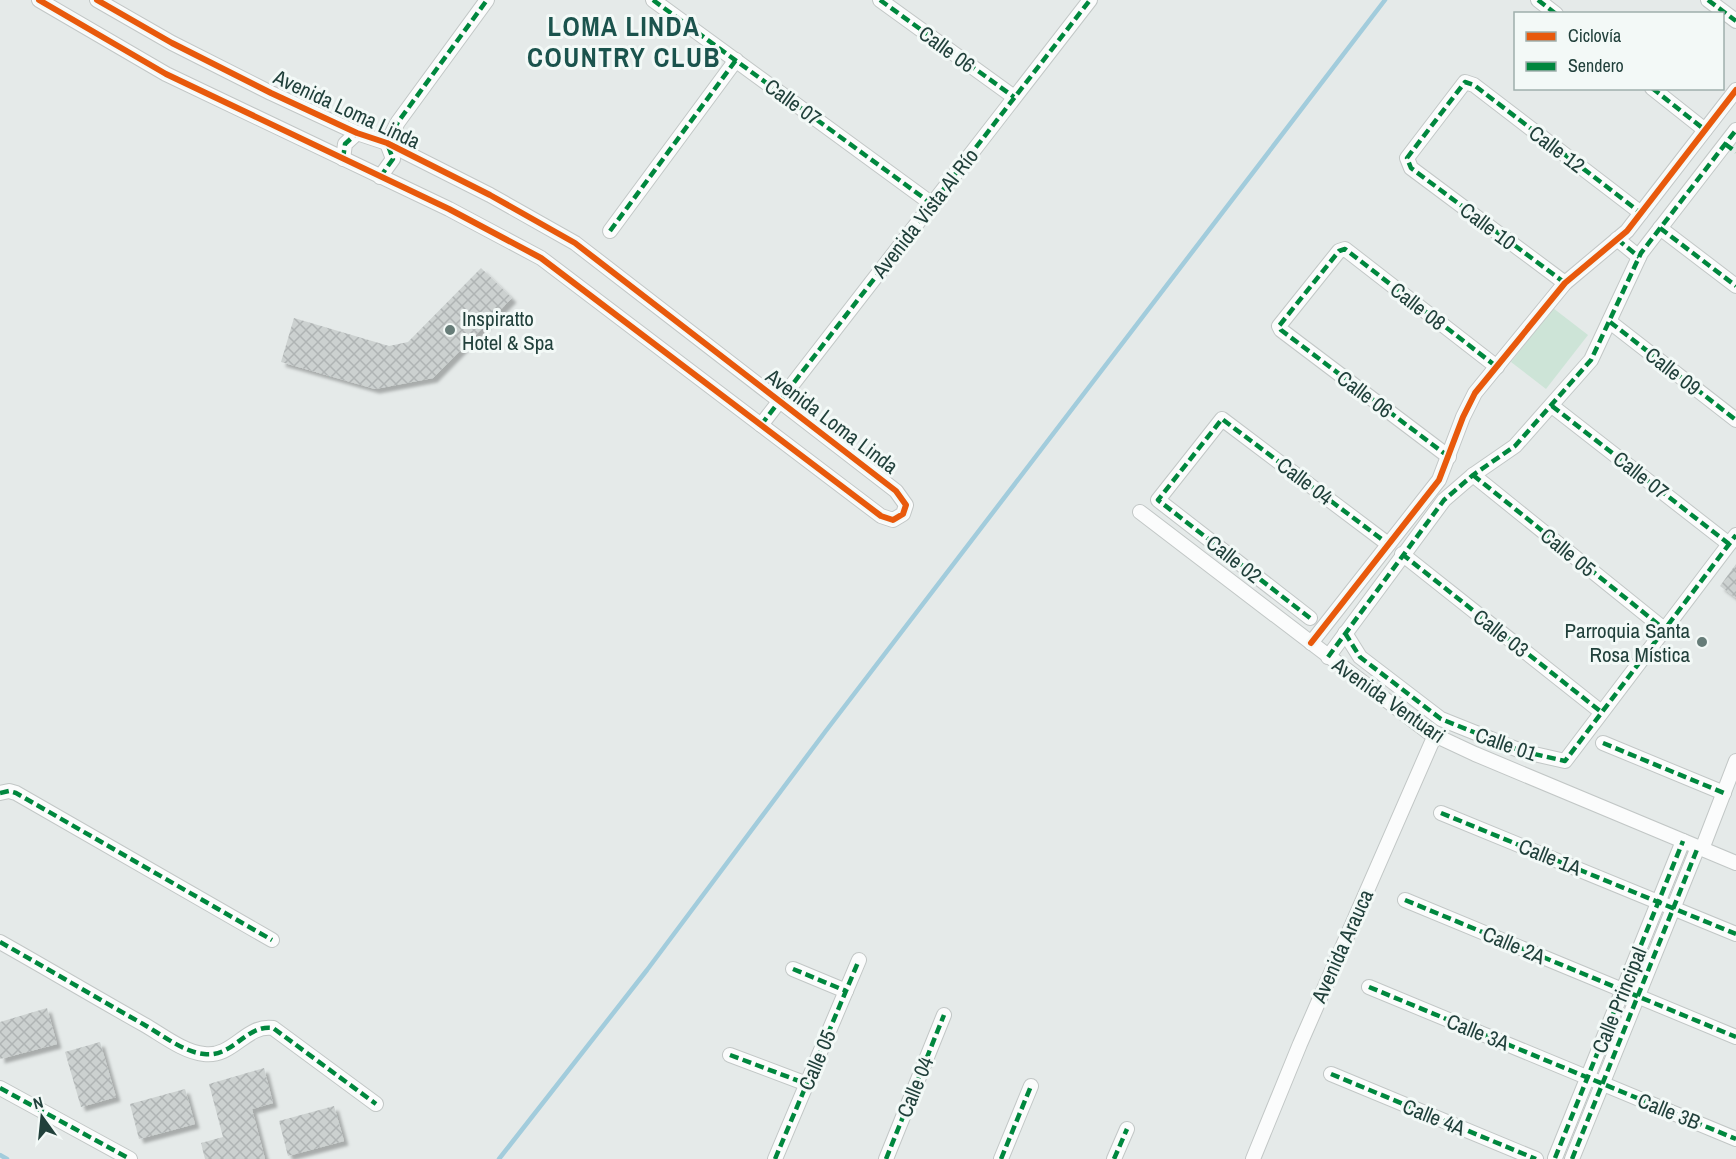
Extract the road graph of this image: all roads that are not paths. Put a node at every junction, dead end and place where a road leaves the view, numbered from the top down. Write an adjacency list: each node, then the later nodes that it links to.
1 (39, 0): 21 (street, Avenida Loma Linda)
2 (97, 0): 18 (street, Avenida Loma Linda)
3 (487, 0): 19 (street)
4 (653, 0): 11 (street, Calle 07)
5 (880, 0): 15 (street, Calle 06)
6 (1090, 0): 15 (street, Avenida Vista Al Río)
7 (1538, 0): 9 (street)
8 (1708, 0): 10 (street)
9 (1553, 12)
10 (1736, 21)
11 (736, 60): 23 (street, Calle 07); 26 (street)
12 (1474, 85): 24 (street, Calle 12); 30 (street, Calle 10)
13 (1655, 90): 16 (street)
14 (1736, 90): 16 (street)
15 (1014, 97): 23 (street, Avenida Vista Al Río)
16 (1705, 130): 24 (street)
17 (1736, 130): 20 (street)
18 (357, 133): 19 (street, Avenida Loma Linda); 21 (street)
19 (387, 143): 22 (street); 34 (street, Avenida Loma Linda)
20 (1731, 148): 25 (street)
21 (343, 159): 22 (street, Avenida Loma Linda)
22 (380, 177): 38 (street, Avenida Loma Linda)
23 (932, 204): 34 (street, Avenida Vista Al Río)
24 (1641, 213): 27 (street)
25 (1660, 228): 29 (street); 31 (street)
26 (610, 231)
27 (1617, 240): 29 (street); 30 (street)
28 (1339, 251): 33 (street, Calle 08); 39 (street, Calle 06)
29 (1639, 256): 32 (street)
30 (1565, 283): 33 (street)
31 (1736, 286)
32 (1610, 322): 35 (street); 37 (street, Calle 09)
33 (1497, 367): 39 (street)
34 (779, 402): 38 (street, Avenida Vista Al Río); 38 (street, Avenida Loma Linda)
35 (1552, 406): 40 (street); 44 (street, Calle 07)
36 (1222, 419): 45 (street, Calle 04); 47 (street, Calle 02)
37 (1736, 420)
38 (761, 425)
39 (1449, 457): 41 (street)
40 (1473, 475): 42 (street); 48 (street, Calle 05)
41 (1431, 490): 42 (street); 45 (street)
42 (1444, 500): 46 (street)
43 (1140, 512): 50 (street, Avenida Ventuari)
44 (1732, 539): 48 (street)
45 (1388, 543): 50 (street)
46 (1402, 554): 49 (street); 52 (street, Calle 03)
47 (1310, 618)
48 (1664, 629): 52 (street)
49 (1345, 633): 51 (street); 52 (street, Calle 01)
50 (1311, 643): 51 (street, Avenida Ventuari)
51 (1328, 657): 53 (street, Avenida Ventuari)
52 (1600, 711)
53 (1435, 735): 59 (street, Avenida Ventuari); 92 (street, Avenida Arauca)
54 (1602, 743): 56 (street)
55 (1736, 761): 56 (street, Calle Principal)
56 (1724, 793): 60 (street, Calle Principal)
57 (0, 794): 66 (street)
58 (1441, 813): 63 (street, Calle 1A)
59 (1683, 841): 60 (street, Avenida Ventuari); 63 (street, Calle Principal)
60 (1700, 848): 61 (street, Avenida Ventuari); 64 (street, Calle Principal)
61 (1736, 863)
62 (1405, 900): 71 (street, Calle 2A)
63 (1658, 902): 64 (street, Calle 1A); 71 (street, Calle Principal)
64 (1673, 908): 65 (street, Calle 1A); 73 (street, Calle Principal)
65 (1736, 934)
66 (272, 940)
67 (0, 942): 83 (street)
68 (859, 960): 72 (street, Calle 05)
69 (793, 969): 72 (street)
70 (1369, 987): 78 (street, Calle 3A)
71 (1623, 990): 73 (street, Calle 2A); 78 (street, Calle Principal)
72 (846, 991): 79 (street, Calle 05)
73 (1638, 997): 75 (street, Calle 2A); 80 (street, Calle Principal)
74 (944, 1015): 89 (street, Calle 04)
75 (1736, 1037)
76 (730, 1055): 79 (street)
77 (1331, 1074): 86 (street, Calle 4A)
78 (1588, 1077): 80 (street, Calle 3A); 94 (street, Calle Principal)
79 (807, 1084): 88 (street, Calle 05)
80 (1603, 1084): 85 (street, Calle 3B); 96 (street, Calle Principal)
81 (1031, 1086): 90 (street)
82 (0, 1088): 87 (street)
83 (376, 1104)
84 (1127, 1129): 91 (street)
85 (1736, 1139)
86 (1505, 1153): 93 (street, Calle 4A)
87 (130, 1159)
88 (775, 1159)
89 (886, 1159)
90 (1001, 1159)
91 (1114, 1159)
92 (1253, 1159)
93 (1536, 1159)
94 (1553, 1159): 95 (street)
95 (1562, 1159)
96 (1572, 1159)

